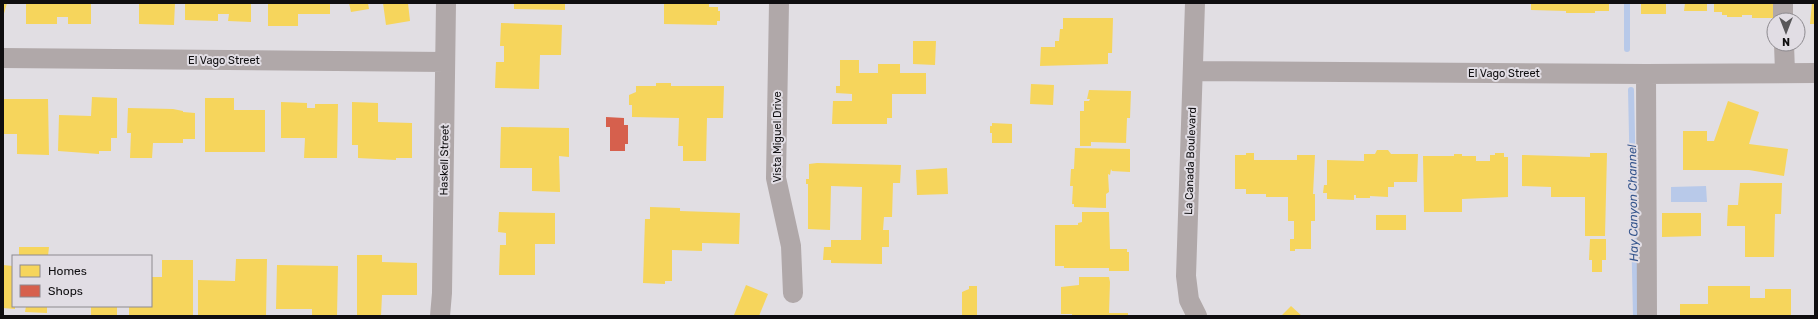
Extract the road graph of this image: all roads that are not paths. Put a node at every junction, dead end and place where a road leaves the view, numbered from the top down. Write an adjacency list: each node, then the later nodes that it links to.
1 (446, 3): 6 (street, Haskell Street)
2 (779, 3): 11 (street, Vista Miguel Drive)
3 (1195, 3): 7 (street, La Canada Boulevard)
4 (1784, 52): 8 (street)
5 (3, 58): 6 (street, El Vago Street)
6 (445, 62): 12 (street, Haskell Street)
7 (1193, 71): 10 (street, El Vago Street); 13 (street, La Canada Boulevard)
8 (1785, 72): 9 (street, El Vago Street); 10 (street, El Vago Street)
9 (1815, 73)
10 (1646, 74): 14 (street)
11 (793, 293)
12 (440, 316)
13 (1197, 316)
14 (1647, 316)

